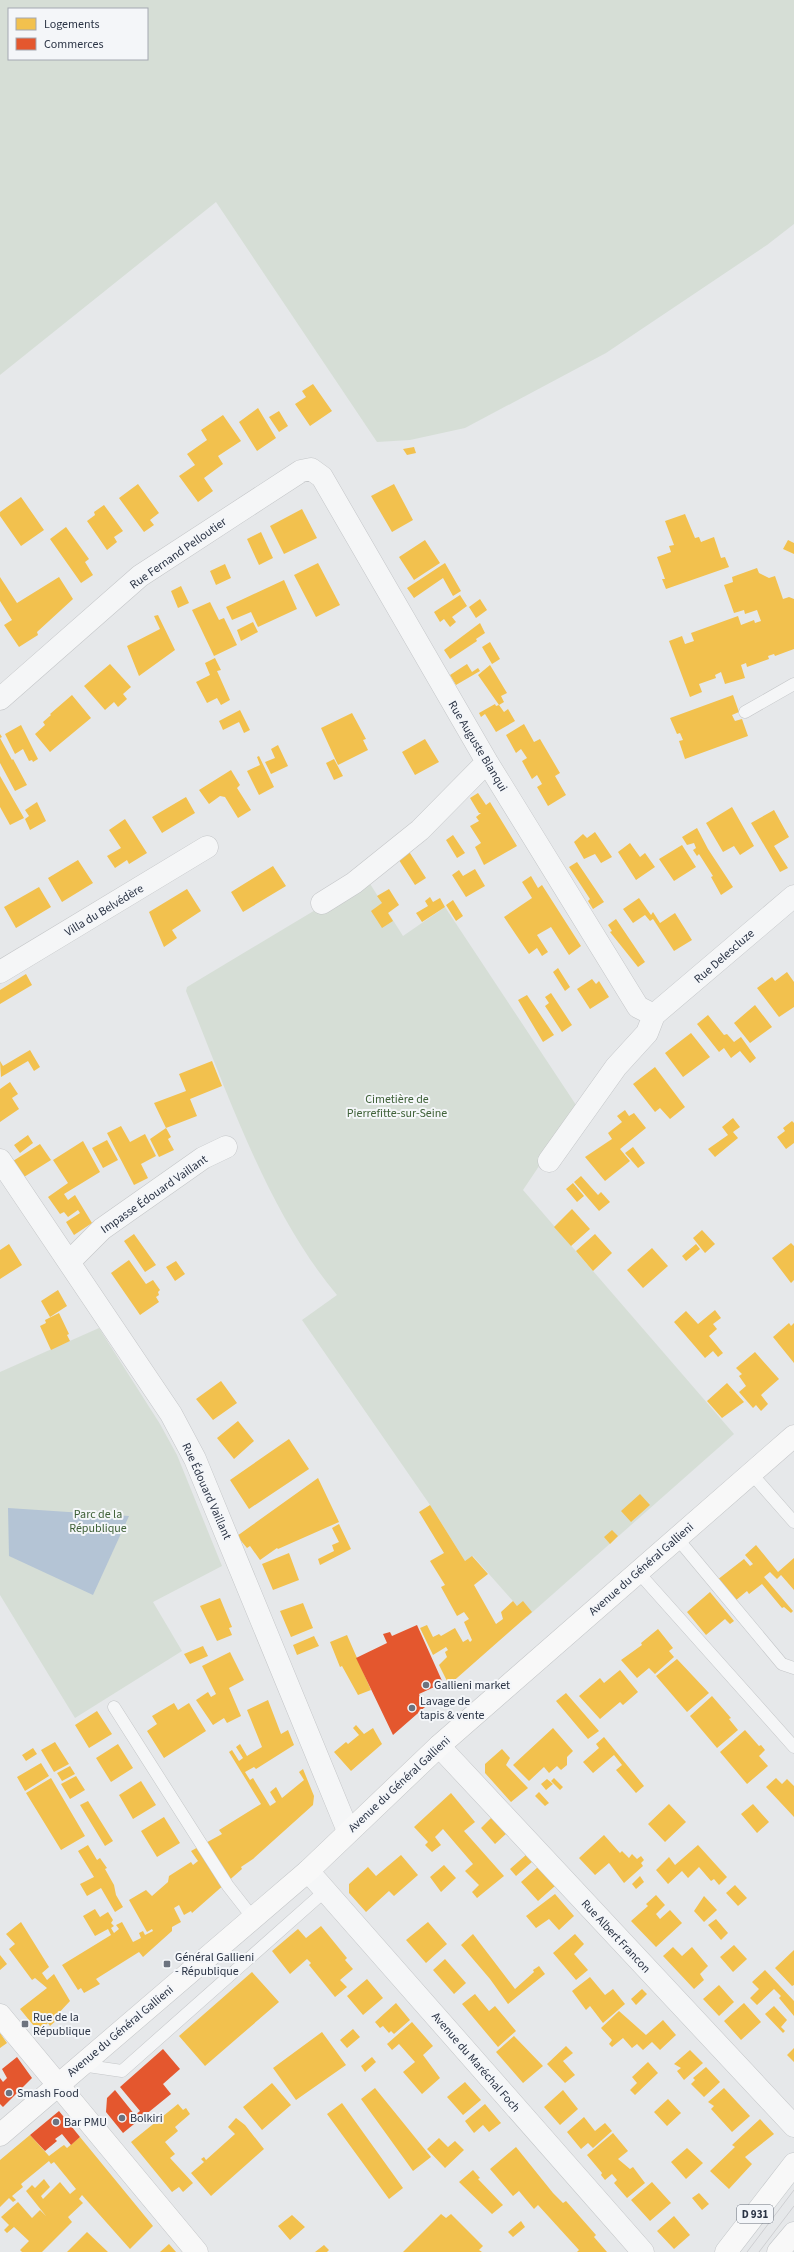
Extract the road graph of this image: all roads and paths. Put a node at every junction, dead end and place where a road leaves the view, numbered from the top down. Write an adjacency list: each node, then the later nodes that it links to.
1 (311, 469): 3 (street, Rue Fernand Pelloutier); 5 (street, Rue Auguste Blanqui)
2 (794, 684): 4 (lane)
3 (0, 699)
4 (745, 712)
5 (487, 762): 8 (street); 10 (street, Rue Auguste Blanqui)
6 (207, 847): 9 (street, Villa du Belvédère)
7 (794, 896): 10 (street, Rue Delescluze)
8 (322, 903)
9 (0, 972)
10 (654, 1015): 13 (street)
11 (226, 1147): 14 (street, Impasse Édouard Vaillant)
12 (0, 1160): 14 (street, Rue Édouard Vaillant)
13 (549, 1161)
14 (69, 1262): 24 (street, Rue Édouard Vaillant)
15 (794, 1436): 16 (street, Avenue du Général Gallieni)
16 (751, 1473): 17 (lane); 18 (street, Avenue du Général Gallieni)
17 (794, 1522)
18 (677, 1538): 19 (street, Avenue du Général Gallieni); 20 (lane)
19 (638, 1572): 22 (street, Avenue du Général Gallieni); 23 (lane)
20 (794, 1668)
21 (114, 1707): 27 (lane)
22 (439, 1746): 24 (street, Avenue du Général Gallieni); 31 (street, Rue Albert Francon)
23 (794, 1747)
24 (348, 1831): 25 (street, Avenue du Général Gallieni)
25 (308, 1871): 26 (street, Avenue du Maréchal Foch); 27 (street, Avenue du Général Gallieni)
26 (325, 1891): 29 (lane); 36 (street, Avenue du Maréchal Foch)
27 (253, 1918): 29 (street, Avenue du Général Gallieni)
28 (0, 2015): 30 (street)
29 (80, 2065): 30 (street, Avenue du Général Gallieni)
30 (57, 2084): 32 (street, Avenue du Général Gallieni); 35 (street)
31 (794, 2126)
32 (0, 2135)
33 (794, 2164): 37 (street, D 931)
34 (794, 2233): 38 (street)
35 (198, 2252)
36 (643, 2252)
37 (726, 2252)
38 (778, 2252)

